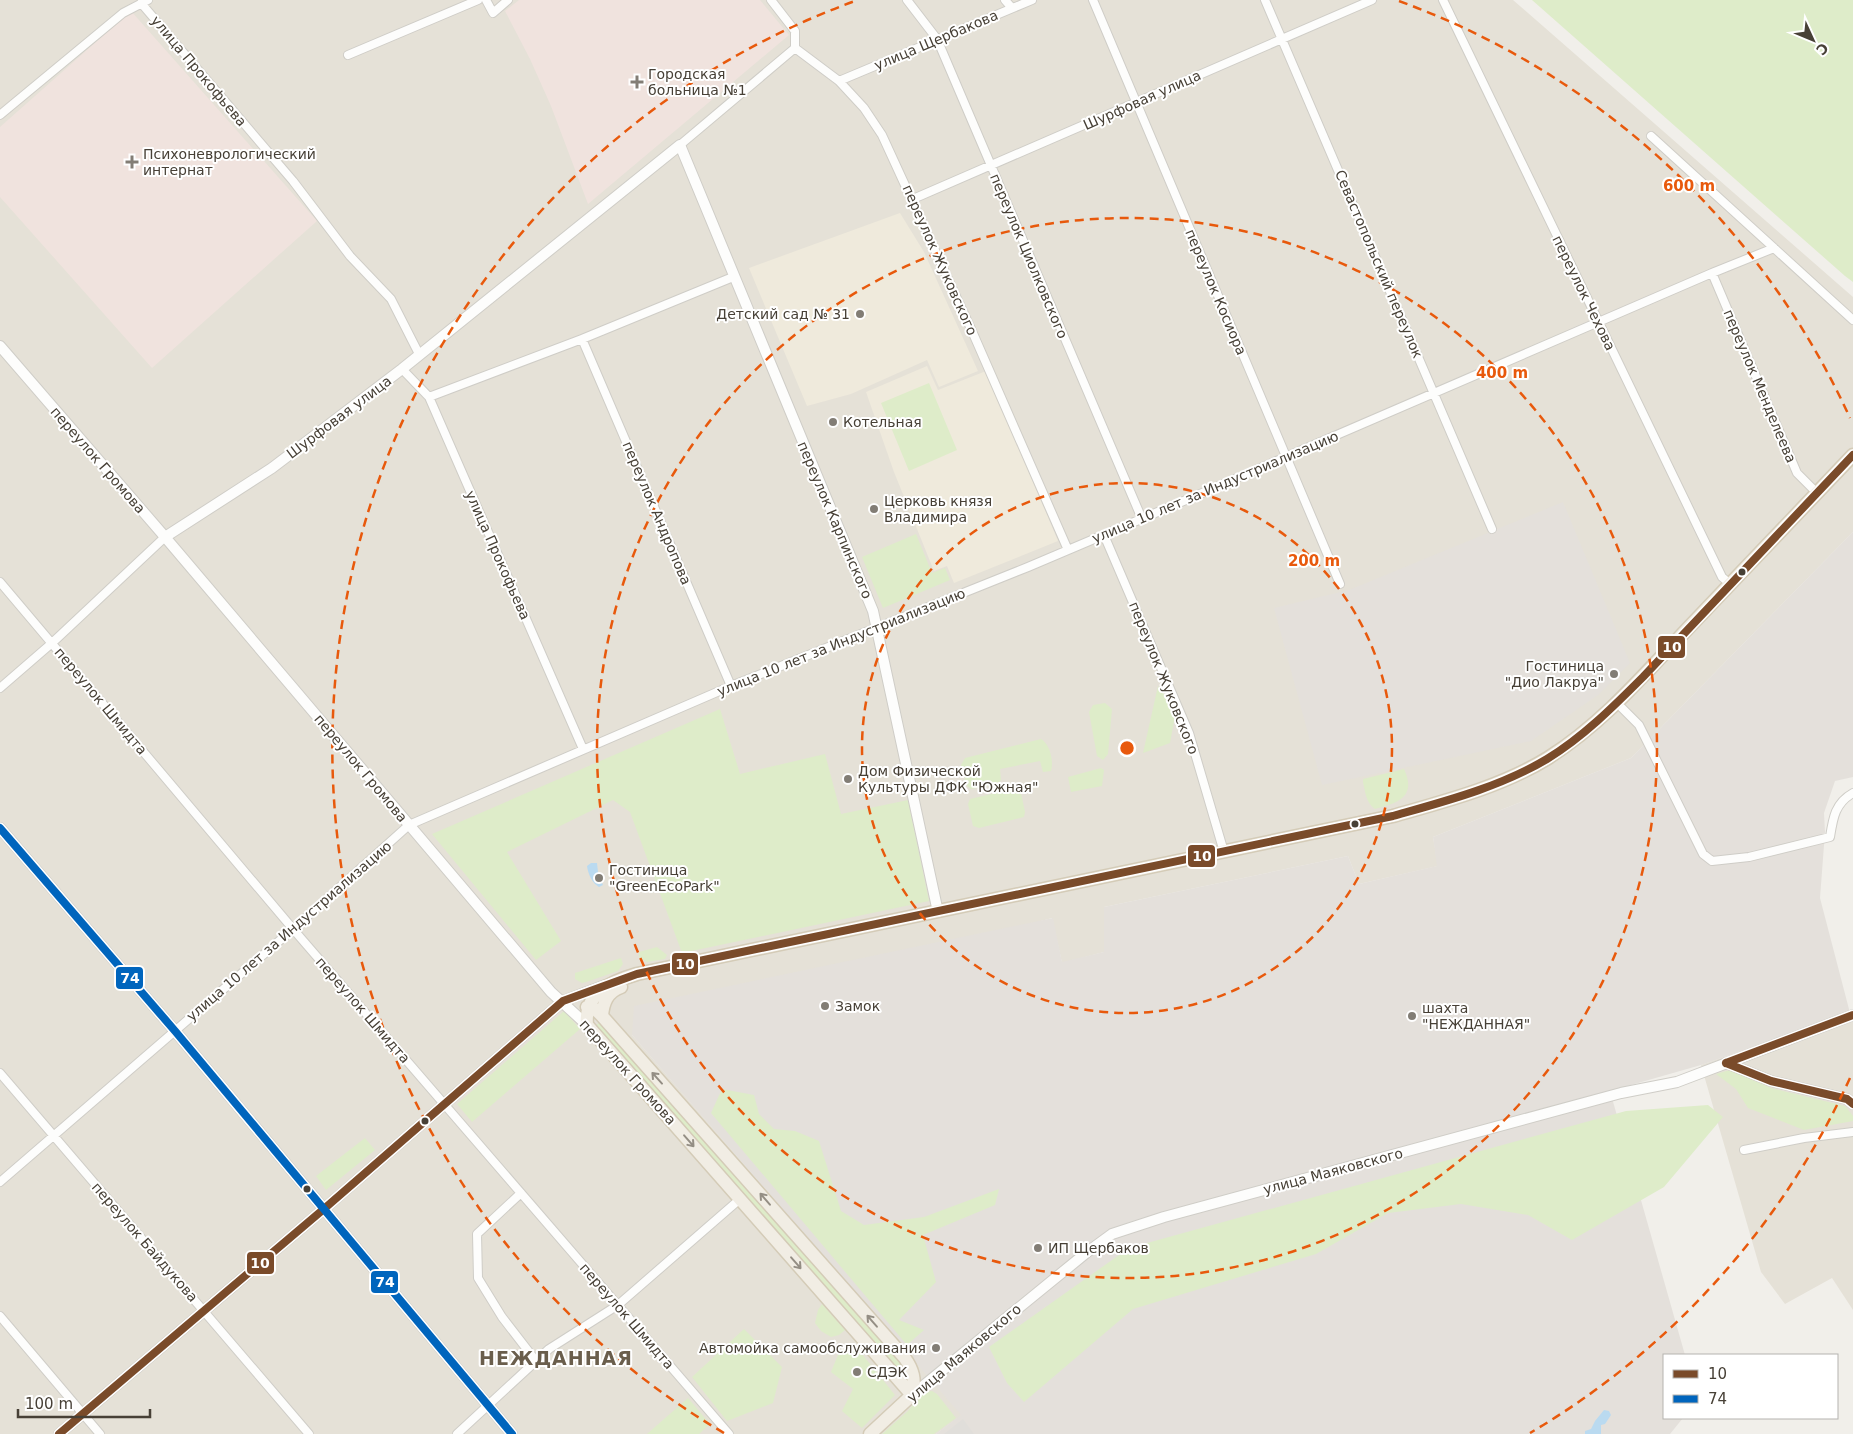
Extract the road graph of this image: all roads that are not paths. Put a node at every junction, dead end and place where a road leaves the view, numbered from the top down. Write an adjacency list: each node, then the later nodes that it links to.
1 (478, 0): 17 (street)
2 (486, 0): 3 (street)
3 (508, 0)
4 (771, 0): 16 (street)
5 (907, 0): 14 (street, переулок Циолковского)
6 (1005, 0): 13 (street)
7 (1032, 0): 13 (street, улица Щербакова)
8 (1093, 0): 19 (street, переулок Косиора)
9 (1265, 0): 15 (street, Севастопольский переулок)
10 (1372, 0): 15 (street, Шурфовая улица)
11 (1443, 0): 29 (street, переулок Чехова)
12 (144, 2): 20 (street); 32 (street, улица Прокофьева)
13 (1012, 8): 14 (street, улица Щербакова)
14 (937, 40): 18 (street, улица Щербакова); 23 (street, переулок Циолковского)
15 (1282, 40): 19 (street, Шурфовая улица); 34 (street, Севастопольский переулок)
16 (795, 48): 18 (street, переулок Жуковского); 22 (street)
17 (348, 55)
18 (839, 81): 24 (street, переулок Жуковского)
19 (1137, 103): 23 (street, Шурфовая улица); 37 (street, переулок Косиора)
20 (0, 115)
21 (1651, 136): 25 (street)
22 (680, 145): 27 (street, переулок Карпинского); 32 (street, Шурфовая улица)
23 (991, 166): 24 (street, Шурфовая улица); 40 (street, переулок Циолковского)
24 (913, 199): 44 (street, переулок Жуковского)
25 (1774, 248): 26 (street, улица 10 лет за Индустриализацию); 28 (street)
26 (1712, 273): 29 (street, улица 10 лет за Индустриализацию); 39 (street, переулок Менделеева)
27 (734, 277): 30 (street); 48 (street, переулок Карпинского)
28 (1853, 320)
29 (1598, 322): 34 (street, улица 10 лет за Индустриализацию); 47 (street, переулок Чехова)
30 (582, 339): 35 (street); 50 (street, переулок Андропова)
31 (0, 346): 43 (street, переулок Громова)
32 (419, 354): 33 (street, Шурфовая улица)
33 (402, 368): 35 (street, улица Прокофьева); 43 (street, Шурфовая улица)
34 (1434, 392): 37 (street, улица 10 лет за Индустриализацию); 41 (street, Севастопольский переулок)
35 (429, 397): 53 (street, улица Прокофьева)
36 (1853, 455): 39 (main road)
37 (1285, 457): 40 (street, улица 10 лет за Индустриализацию); 46 (street, переулок Косиора)
38 (1853, 466): 39 (main road)
39 (1820, 495): 47 (main road)
40 (1142, 519): 42 (street, улица 10 лет за Индустриализацию)
41 (1492, 529)
42 (1104, 535): 44 (street, улица 10 лет за Индустриализацию); 57 (street, переулок Жуковского)
43 (165, 537): 49 (street, Шурфовая улица); 55 (street, переулок Громова)
44 (1068, 550): 48 (street, улица 10 лет за Индустриализацию)
45 (0, 582): 49 (street, переулок Шмидта)
46 (1340, 584)
47 (1732, 587): 52 (main road)
48 (877, 628): 50 (street, улица 10 лет за Индустриализацию); 58 (street, переулок Карпинского)
49 (52, 643): 51 (street, Шурфовая улица); 59 (street, переулок Шмидта)
50 (731, 686): 53 (street, улица 10 лет за Индустриализацию)
51 (0, 688)
52 (1619, 705): 54 (street); 57 (main road)
53 (583, 749): 55 (street, улица 10 лет за Индустриализацию)
54 (1853, 793)
55 (410, 825): 59 (street, улица 10 лет за Индустриализацию); 61 (street, переулок Громова)
56 (0, 828): 66 (street)
57 (1224, 856): 58 (main road)
58 (939, 915): 60 (main road)
59 (293, 929): 66 (street, улица 10 лет за Индустриализацию); 69 (street, переулок Шмидта)
60 (612, 986): 61 (street); 62 (main road); 64 (main road, переулок Громова)
61 (563, 1001): 62 (street); 65 (street, переулок Громова); 69 (street)
62 (587, 1006): 64 (main road); 65 (main road)
63 (1853, 1015): 67 (street, улица Маяковского)
64 (602, 1016): 82 (main road, переулок Громова, one-way to 64)
65 (587, 1026): 76 (main road, переулок Громова, one-way to 76)
66 (175, 1030): 72 (street, улица 10 лет за Индустриализацию); 77 (street)
67 (1726, 1063): 70 (street); 82 (street, улица Маяковского)
68 (0, 1074): 72 (street, переулок Байдукова)
69 (445, 1104): 75 (street, переулок Шмидта); 77 (street)
70 (1853, 1104)
71 (1853, 1132): 73 (street)
72 (54, 1136): 74 (street, улица 10 лет за Индустриализацию); 79 (street, переулок Байдукова)
73 (1744, 1150)
74 (0, 1182)
75 (521, 1193): 78 (street, переулок Шмидта); 81 (street)
76 (740, 1199): 78 (street); 82 (main road, переулок Громова, one-way to 82)
77 (325, 1208): 79 (street); 83 (street)
78 (618, 1305): 81 (street); 90 (street, переулок Шмидта)
79 (204, 1310): 84 (street); 87 (street, переулок Байдукова)
80 (0, 1316): 84 (street)
81 (536, 1361): 83 (street)
82 (912, 1395): 91 (main road, улица Маяковского)
83 (488, 1406): 88 (street); 89 (street)
84 (82, 1414): 85 (street); 86 (street)
85 (59, 1434)
86 (100, 1434)
87 (309, 1434)
88 (457, 1434)
89 (512, 1434)
90 (729, 1434)
91 (870, 1434)

